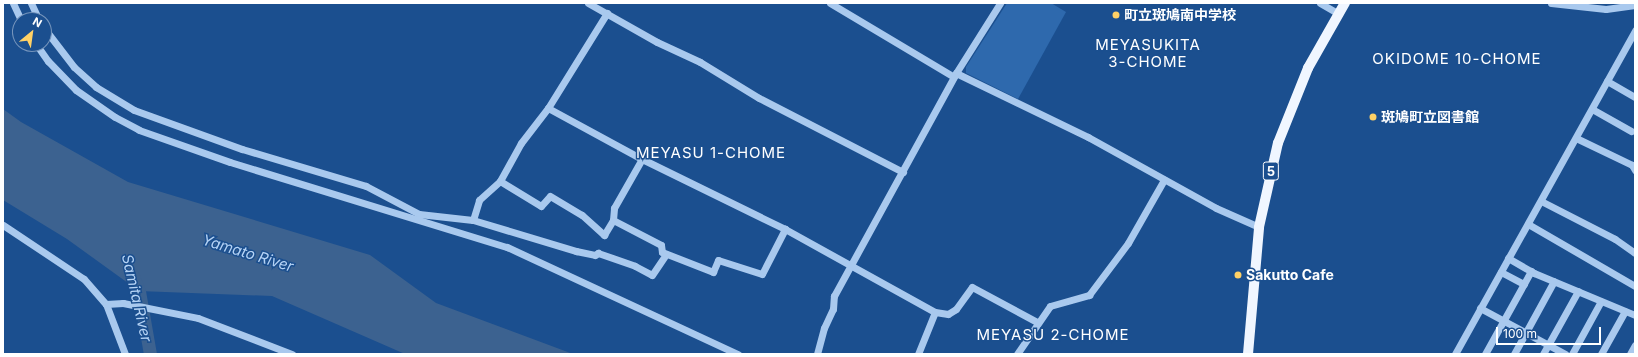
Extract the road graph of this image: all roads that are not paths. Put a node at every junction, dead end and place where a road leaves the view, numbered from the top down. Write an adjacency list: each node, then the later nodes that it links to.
1 (588, 3): 8 (street)
2 (830, 3): 13 (street)
3 (1000, 3): 13 (street)
4 (1320, 3): 9 (street)
5 (1345, 3): 9 (main road, 5)
6 (1551, 3): 7 (street)
7 (1635, 5)
8 (607, 13): 16 (street); 22 (street)
9 (1339, 14): 31 (main road, 5)
10 (1635, 30): 14 (street)
11 (52, 38): 26 (street)
12 (42, 52): 26 (street)
13 (955, 75): 22 (street); 23 (street)
14 (1606, 81): 15 (street); 17 (street)
15 (1635, 97)
16 (548, 108): 20 (street); 24 (street)
17 (1592, 109): 18 (street); 19 (street)
18 (1631, 131)
19 (1576, 138): 21 (street); 25 (street)
20 (642, 159): 28 (street); 32 (street)
21 (1635, 170)
22 (902, 172): 36 (street)
23 (1164, 180): 31 (street); 50 (street)
24 (500, 181): 27 (street); 28 (street)
25 (1541, 201): 29 (street); 33 (street)
26 (418, 216): 27 (street); 57 (street)
27 (473, 220): 34 (street)
28 (613, 220): 34 (street)
29 (1528, 224): 35 (street); 41 (street)
30 (3, 226): 44 (street)
31 (1259, 227): 61 (main road, 5)
32 (785, 229): 34 (street); 36 (street)
33 (1635, 253)
34 (666, 254)
35 (1508, 258): 37 (street); 38 (street)
36 (850, 265): 47 (street); 58 (street)
37 (1531, 271): 39 (street); 40 (street)
38 (1501, 272): 40 (street); 45 (street)
39 (1554, 282): 42 (street); 51 (street)
40 (1524, 284): 49 (street)
41 (1635, 286)
42 (1578, 291): 43 (street); 52 (street)
43 (1601, 301): 46 (street); 66 (street)
44 (106, 304): 55 (street); 56 (street)
45 (1480, 308): 49 (street); 54 (street)
46 (1625, 310): 48 (street); 67 (street)
47 (935, 312): 50 (street); 59 (street)
48 (1635, 315)
49 (1503, 321): 51 (street); 62 (street)
50 (1037, 322): 60 (street)
51 (1525, 333): 52 (street); 63 (street)
52 (1548, 345): 64 (street); 65 (street)
53 (1635, 345): 68 (street)
54 (1457, 353)
55 (125, 354)
56 (292, 354)
57 (738, 354)
58 (817, 354)
59 (918, 354)
60 (1017, 354)
61 (1248, 354)
62 (1485, 354)
63 (1514, 354)
64 (1543, 354)
65 (1565, 354)
66 (1572, 354)
67 (1601, 354)
68 (1630, 354)

